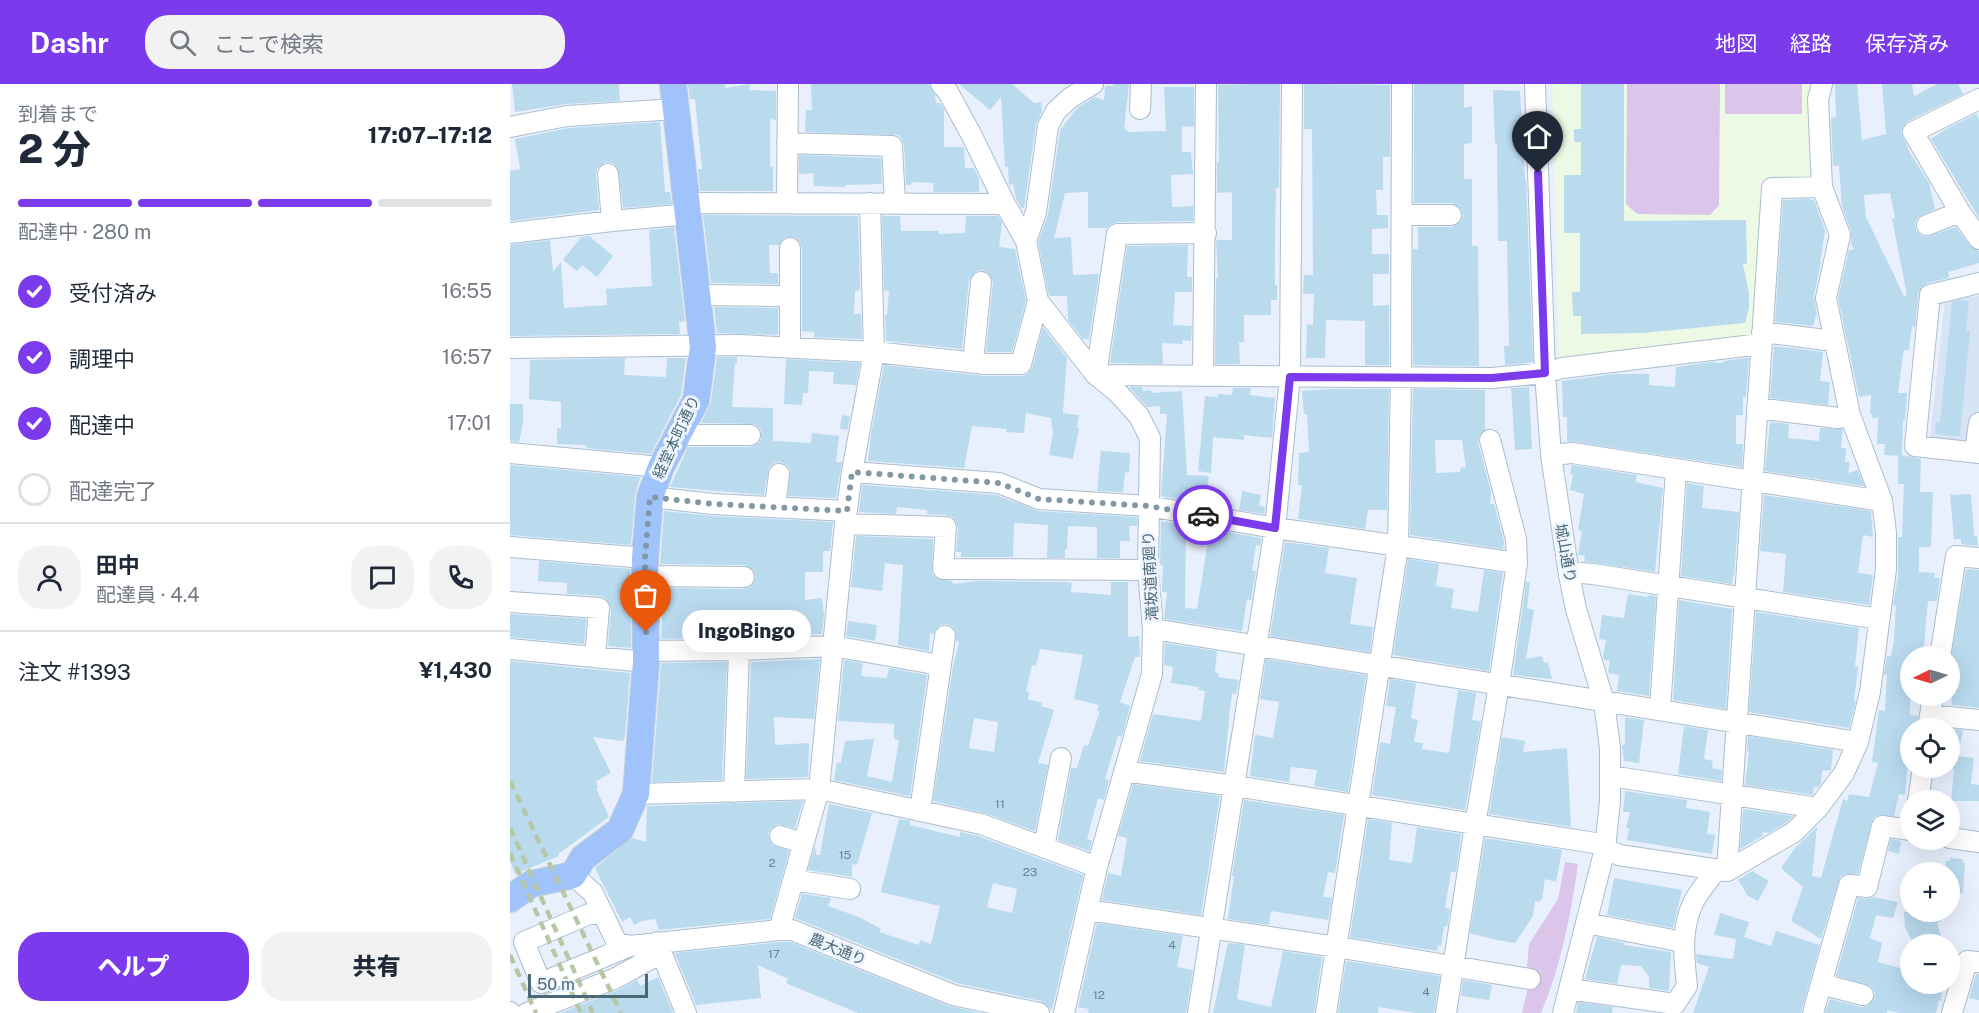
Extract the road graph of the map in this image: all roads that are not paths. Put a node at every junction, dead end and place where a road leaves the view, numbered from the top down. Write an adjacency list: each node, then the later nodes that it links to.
1 (941, 84): 21 (street, 滝坂道南廻り)
2 (1093, 84): 31 (street)
3 (1141, 84): 13 (street)
4 (1206, 84): 29 (street)
5 (1292, 84): 48 (street)
6 (1402, 84): 24 (street)
7 (1535, 84): 45 (street, 城山通り)
8 (1822, 84): 17 (street)
9 (1972, 84): 12 (street)
10 (788, 85): 15 (street)
11 (675, 96): 14 (street); 22 (main road, 経堂本町通り)
12 (1979, 98): 23 (street)
13 (1140, 109)
14 (510, 127)
15 (787, 143): 18 (street); 20 (street)
16 (608, 174): 26 (street)
17 (1822, 187): 38 (street); 39 (street)
18 (787, 203): 19 (street); 22 (street)
19 (870, 203): 20 (street); 43 (street)
20 (895, 203): 21 (street)
21 (1005, 204): 31 (street, 滝坂道南廻り)
22 (688, 209): 26 (street); 35 (main road, 経堂本町通り)
23 (1960, 212): 27 (street); 30 (street)
24 (1402, 215): 25 (street); 49 (street)
25 (1451, 215)
26 (612, 221): 28 (street)
27 (1927, 225)
28 (510, 233)
29 (1206, 234): 46 (street); 47 (street)
30 (1979, 239)
31 (1026, 241): 37 (street, 滝坂道南廻り)
32 (790, 248): 36 (street)
33 (981, 282): 44 (street)
34 (1979, 283): 56 (street)
35 (698, 295): 36 (street); 40 (main road, 経堂本町通り)
36 (790, 296): 41 (street)
37 (1038, 301): 44 (street); 46 (street, 滝坂道南廻り)
38 (1761, 338): 39 (street); 45 (street); 50 (street)
39 (1834, 341): 51 (street)
40 (703, 346): 41 (street); 42 (street); 53 (main road, 経堂本町通り)
41 (790, 347): 43 (street)
42 (510, 348)
43 (874, 352): 44 (street); 61 (street)
44 (980, 363)
45 (1545, 373): 49 (street); 58 (street, 城山通り)
46 (1096, 375): 47 (street); 66 (street, 滝坂道南廻り)
47 (1203, 376): 48 (street)
48 (1290, 377): 49 (street); 69 (street)
49 (1401, 378): 70 (street)
50 (1757, 408): 51 (street); 63 (street)
51 (1850, 415): 65 (street)
52 (1979, 423): 56 (street)
53 (678, 435): 54 (street); 59 (main road, 経堂本町通り)
54 (750, 435)
55 (1490, 440): 73 (street)
56 (1977, 452)
57 (510, 453): 59 (street)
58 (1551, 455): 60 (street); 76 (street, 城山通り)
59 (661, 467): 64 (main road, 経堂本町通り)
60 (1676, 470): 63 (street); 78 (street)
61 (852, 472): 66 (street); 68 (street)
62 (779, 474): 67 (street)
63 (1753, 481): 65 (street); 79 (street)
64 (650, 497): 67 (street); 74 (main road, 経堂本町通り)
65 (1882, 501): 81 (street)
66 (1148, 506): 69 (street); 75 (street, 滝坂道南廻り)
67 (775, 507): 68 (street)
68 (846, 517): 75 (street); 84 (street)
69 (1275, 528): 70 (street); 85 (street)
70 (1398, 546): 73 (street); 92 (street)
71 (510, 547): 74 (street)
72 (1979, 558): 86 (street)
73 (1516, 563): 93 (street)
74 (646, 567): 77 (street); 90 (main road, 経堂本町通り)
75 (1148, 570): 82 (street, 滝坂道南廻り)
76 (1569, 575): 78 (street); 94 (street, 城山通り)
77 (744, 577)
78 (1669, 587): 79 (street); 95 (street)
79 (1745, 597): 81 (street); 98 (street)
80 (510, 602): 89 (street)
81 (1880, 619): 99 (street)
82 (1153, 629): 85 (street); 101 (street, 滝坂道南廻り)
83 (945, 636): 91 (street)
84 (833, 646): 88 (street); 91 (street); 104 (street)
85 (1257, 646): 92 (street); 103 (street)
86 (1942, 646)
87 (510, 649): 89 (street)
88 (739, 650): 90 (street); 105 (street)
89 (595, 657): 90 (street)
90 (646, 657): 106 (main road, 経堂本町通り)
91 (940, 665): 110 (street)
92 (1380, 665): 93 (street); 108 (street)
93 (1499, 685): 94 (street); 111 (street)
94 (1605, 702): 95 (street); 102 (street, 城山通り)
95 (1660, 710): 98 (street)
96 (1931, 714): 97 (street)
97 (1979, 720)
98 (1737, 723): 99 (street); 107 (street)
99 (1858, 742): 109 (street)
100 (1061, 758): 117 (street)
101 (1124, 771): 103 (street); 119 (street, 滝坂道南廻り)
102 (1610, 776): 107 (street); 118 (street, 城山通り)
103 (1235, 786): 108 (street); 128 (street)
104 (819, 789): 105 (street); 110 (street); 116 (street)
105 (734, 792): 106 (street)
106 (636, 794): 121 (main road, 経堂本町通り)
107 (1734, 794): 109 (street); 120 (street)
108 (1359, 806): 111 (street); 132 (street)
109 (1818, 808): 120 (street)
110 (920, 811): 117 (street)
111 (1475, 825): 118 (street); 135 (street)
112 (1900, 828): 137 (street)
113 (780, 836): 116 (street)
114 (1960, 839): 115 (street)
115 (1979, 842)
116 (803, 843): 122 (street)
117 (1044, 847): 119 (street)
118 (1605, 849): 120 (street); 127 (street, 城山通り)
119 (1097, 867): 125 (street, 滝坂道南廻り)
120 (1722, 871): 130 (street)
121 (573, 875): 124 (main road); 126 (street)
122 (793, 880): 123 (street); 129 (street)
123 (850, 889)
124 (510, 899)
125 (1088, 910): 128 (street); 144 (street, 滝坂道南廻り)
126 (603, 914): 131 (street); 131 (street, 農大通り)
127 (1586, 923): 130 (street); 138 (street, 城山通り)
128 (1211, 929): 132 (street); 145 (street)
129 (779, 930): 133 (street, 農大通り); 140 (street, 農大通り)
130 (1683, 942): 138 (street)
131 (630, 946): 133 (street, 農大通り)
132 (1337, 947): 135 (street); 146 (street)
133 (655, 950): 141 (street); 142 (street)
134 (1973, 962): 150 (street)
135 (1454, 966): 136 (street); 147 (street)
136 (1530, 979)
137 (1821, 984): 139 (street); 149 (street)
138 (1569, 988): 148 (street, 城山通り)
139 (1863, 995)
140 (950, 1004): 143 (street, 農大通り)
141 (526, 1013)
142 (686, 1013)
143 (1039, 1013)
144 (1064, 1013)
145 (1198, 1013)
146 (1326, 1013)
147 (1446, 1013)
148 (1563, 1013)
149 (1813, 1013)
150 (1952, 1013)

